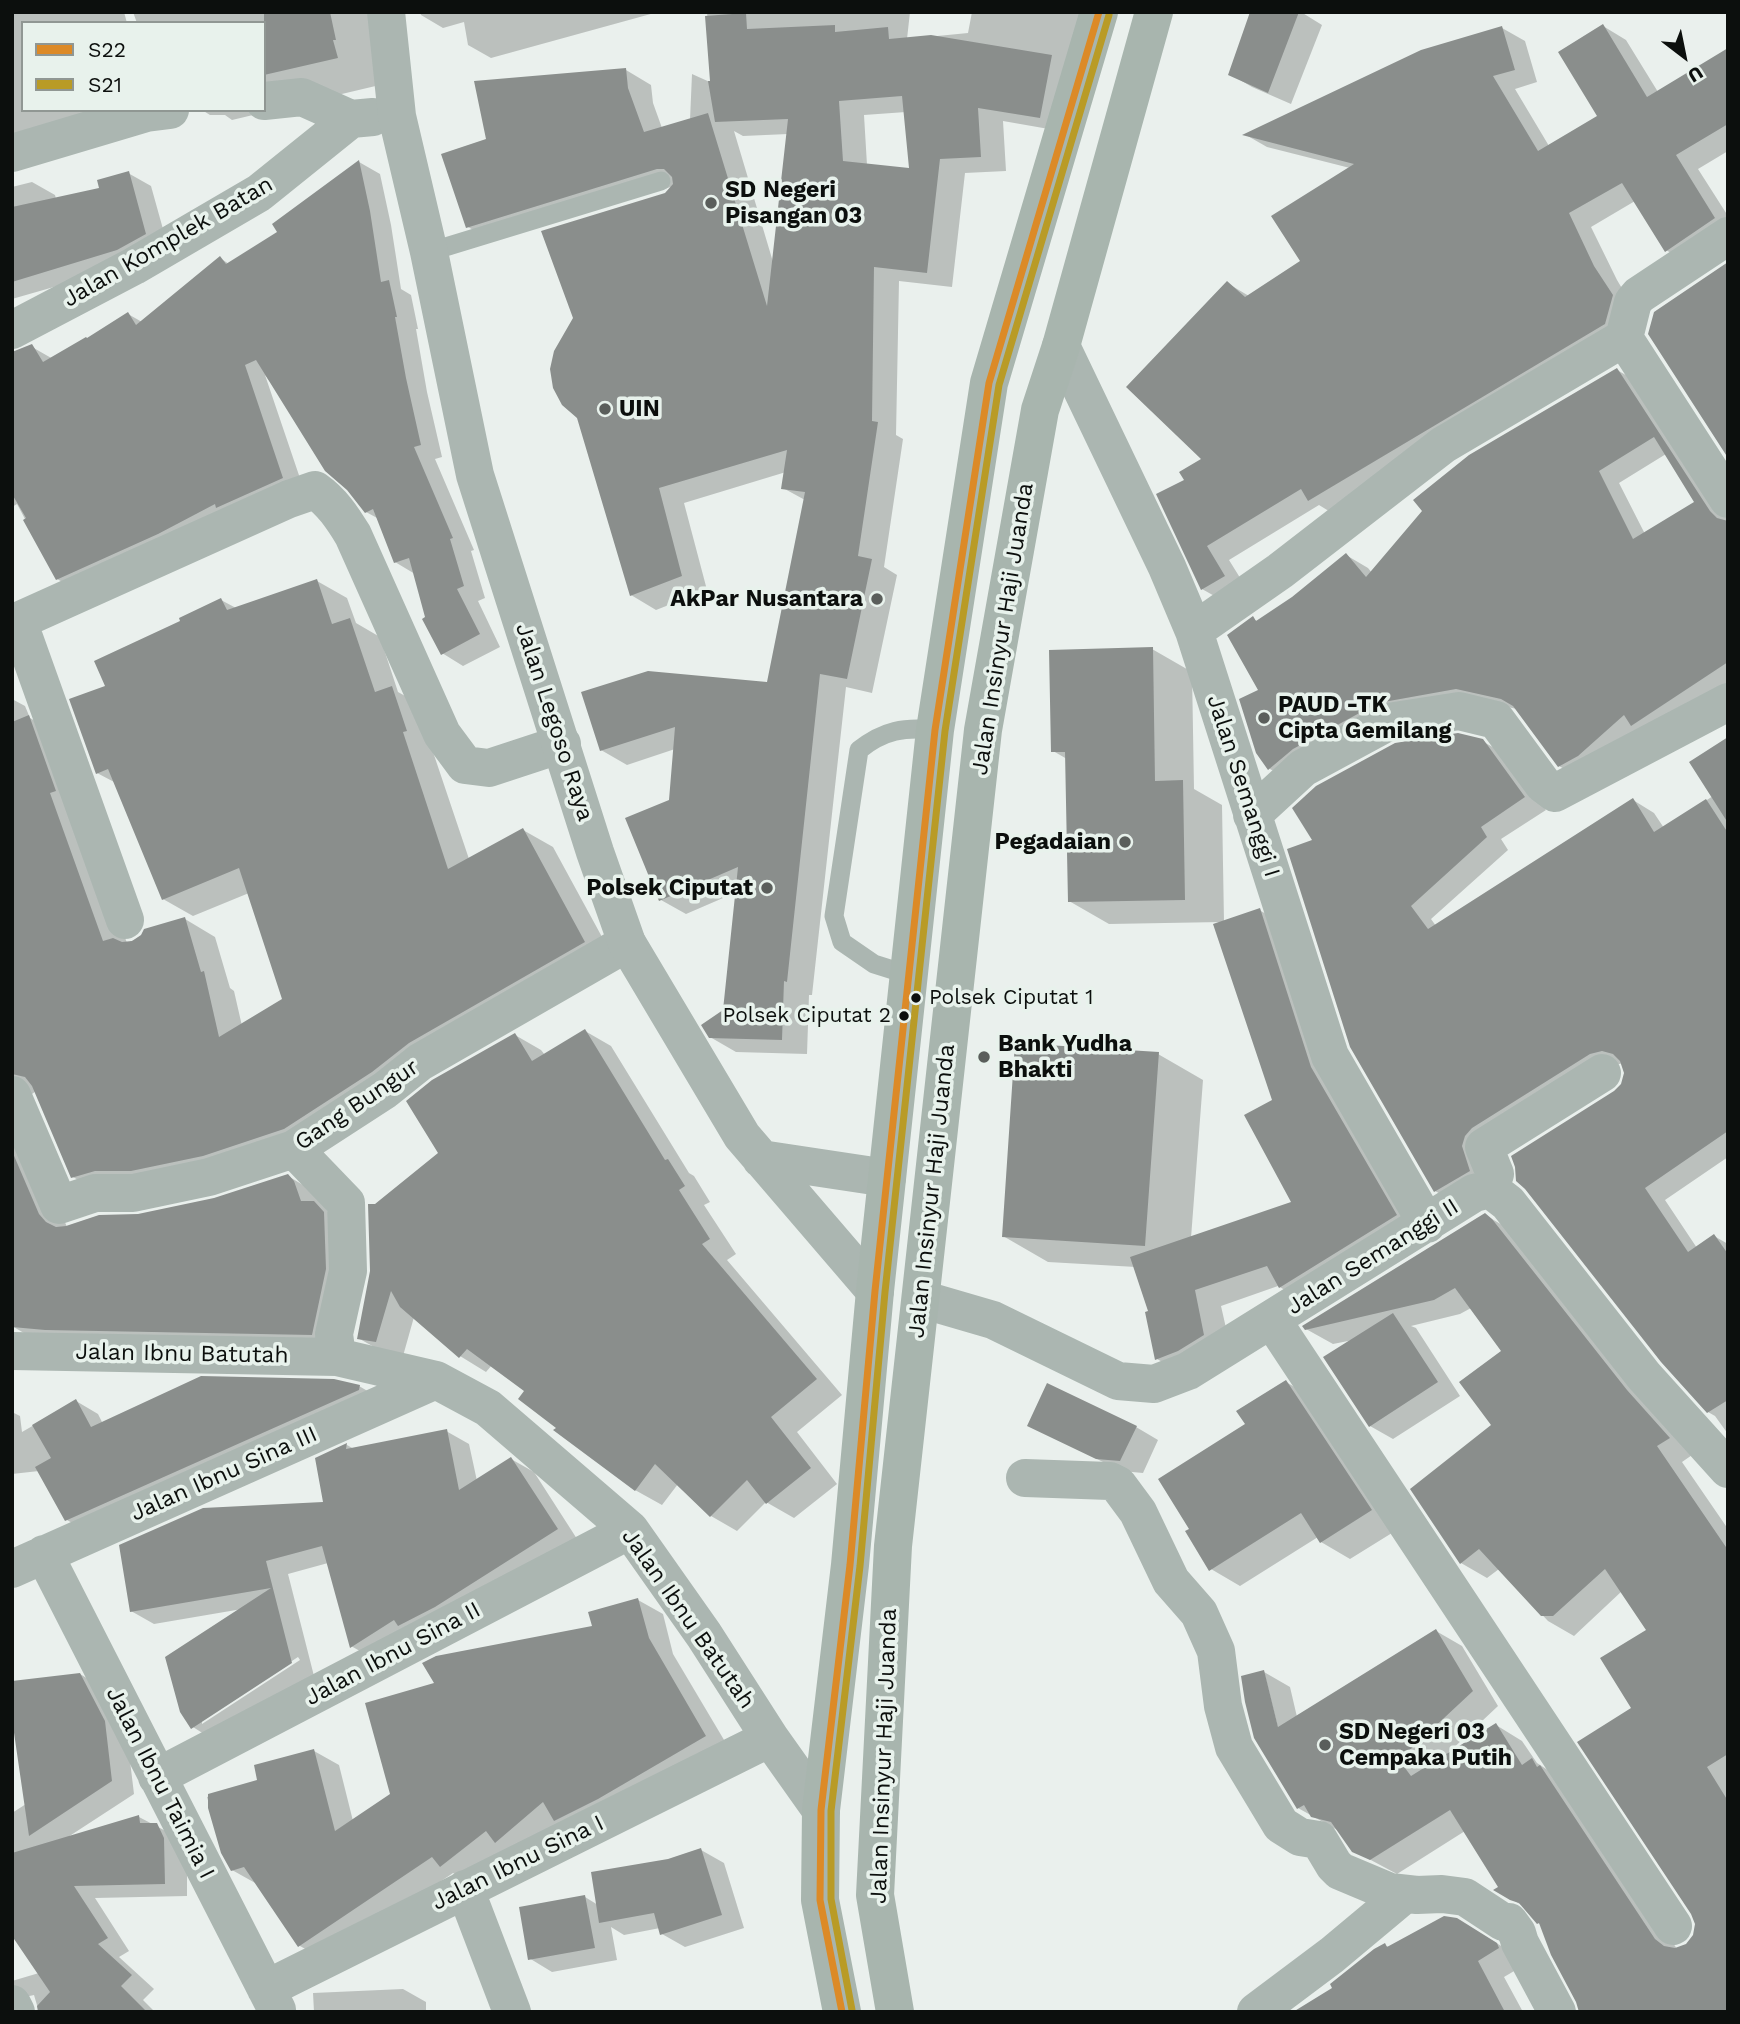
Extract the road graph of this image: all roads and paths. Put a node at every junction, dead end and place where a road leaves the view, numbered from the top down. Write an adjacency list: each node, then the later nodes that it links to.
1 (386, 12): 6 (street, Jalan Legoso Raya)
2 (1099, 12): 19 (highway, Jalan Insinyur Haji Juanda)
3 (1154, 12): 14 (highway, Jalan Insinyur Haji Juanda)
4 (266, 100): 7 (street)
5 (154, 112): 8 (street)
6 (397, 116): 7 (street); 11 (street, Jalan Legoso Raya)
7 (351, 119): 12 (street, Jalan Komplek Batan)
8 (12, 153)
9 (661, 181): 11 (lane)
10 (1728, 236): 13 (street)
11 (429, 252): 20 (street, Jalan Legoso Raya)
12 (12, 330)
13 (1624, 338): 15 (street); 17 (street)
14 (1061, 346): 17 (street, Jalan Semanggi I); 33 (highway, Jalan Insinyur Haji Juanda)
15 (1728, 499)
16 (15, 622): 20 (street); 22 (street)
17 (1194, 631): 21 (street, Jalan Semanggi I)
18 (1728, 702): 21 (street)
19 (935, 730): 24 (highway, Jalan Insinyur Haji Juanda); 24 (lane)
20 (562, 744): 23 (street, Jalan Legoso Raya)
21 (1252, 815): 31 (street, Jalan Semanggi I)
22 (125, 920)
23 (626, 943): 27 (street, Gang Bungur); 28 (street, Jalan Legoso Raya)
24 (909, 975): 29 (highway, Jalan Insinyur Haji Juanda)
25 (1602, 1073): 30 (street)
26 (12, 1095): 27 (street, Gang Bungur)
27 (294, 1149): 36 (street)
28 (761, 1159): 29 (street); 32 (street, Jalan Legoso Raya)
29 (887, 1178): 32 (highway, Jalan Insinyur Haji Juanda)
30 (1490, 1189): 31 (street, Jalan Semanggi II); 38 (street)
31 (1427, 1224): 34 (street, Jalan Semanggi II)
32 (875, 1291): 44 (highway, Jalan Insinyur Haji Juanda)
33 (921, 1299): 34 (street, Jalan Semanggi II); 53 (highway, Jalan Insinyur Haji Juanda)
34 (1272, 1320): 47 (street)
35 (12, 1351): 36 (street, Jalan Ibnu Batutah)
36 (337, 1357): 37 (street, Jalan Ibnu Batutah)
37 (436, 1380): 40 (street, Jalan Ibnu Batutah); 41 (street, Jalan Ibnu Sina III)
38 (1728, 1469)
39 (1025, 1478): 46 (street)
40 (630, 1530): 42 (street, Jalan Ibnu Batutah); 43 (street, Jalan Ibnu Sina II)
41 (28, 1562): 43 (street, Jalan Ibnu Taimia I)
42 (770, 1738): 44 (street, Jalan Ibnu Batutah); 45 (street, Jalan Ibnu Sina I)
43 (157, 1777): 48 (street, Jalan Ibnu Taimia I)
44 (821, 1810): 52 (highway, Jalan Insinyur Haji Juanda)
45 (466, 1889): 48 (street, Jalan Ibnu Sina I); 51 (street)
46 (1405, 1894): 54 (street); 55 (street)
47 (1673, 1926)
48 (272, 2000)
49 (12, 2004): 50 (street)
50 (16, 2012)
51 (512, 2012)
52 (842, 2012)
53 (895, 2012)
54 (1256, 2012)
55 (1557, 2012)

